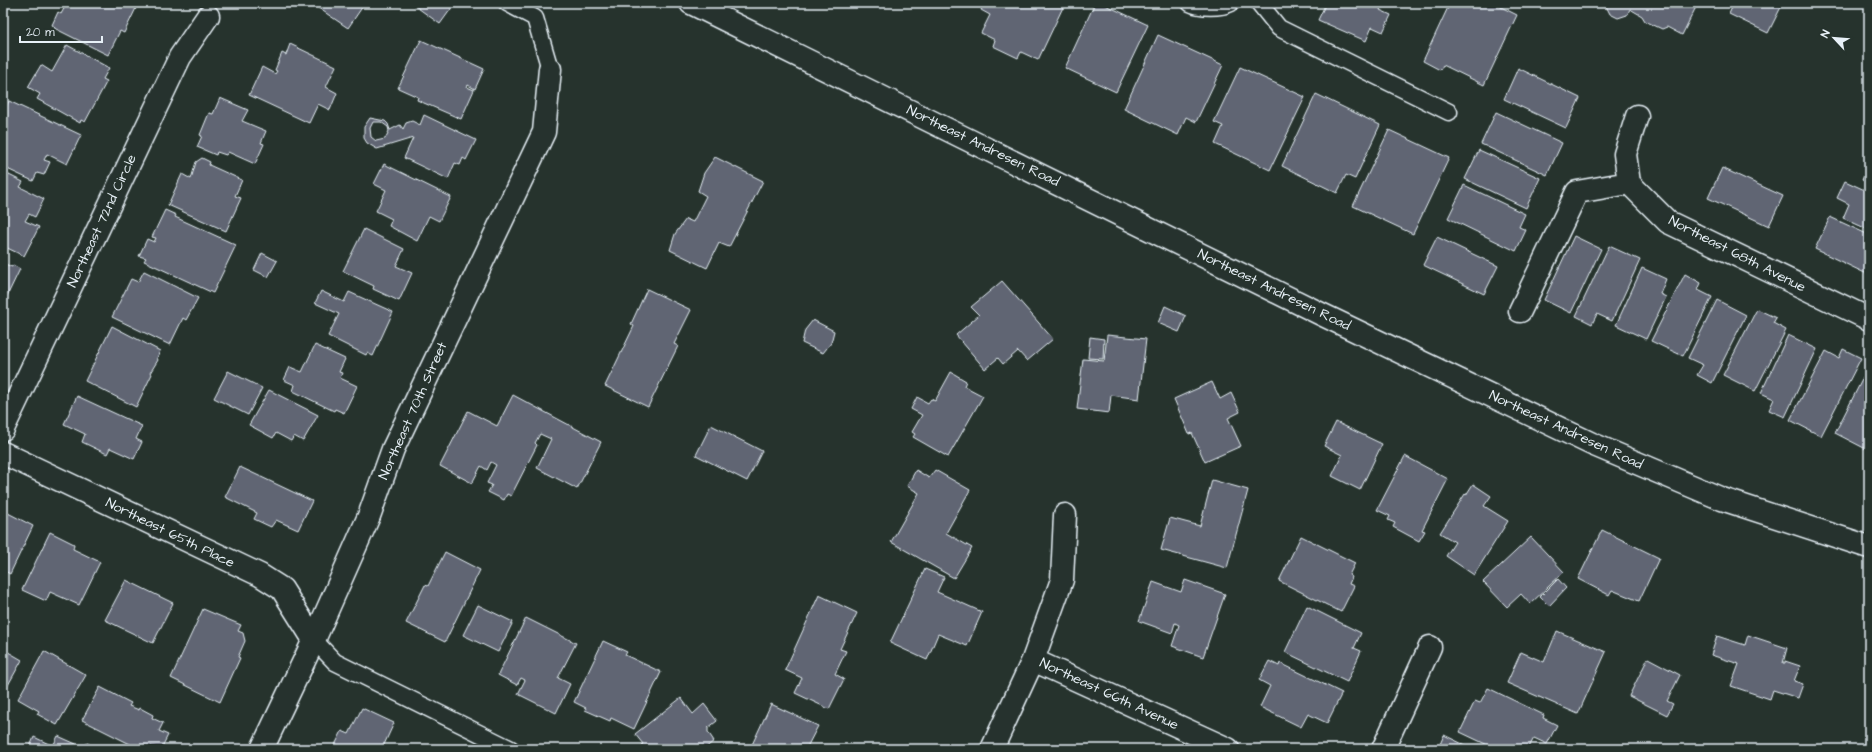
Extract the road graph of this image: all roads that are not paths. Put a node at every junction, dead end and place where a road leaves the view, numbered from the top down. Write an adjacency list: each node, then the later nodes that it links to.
1 (506, 3): 7 (lane)
2 (692, 3): 16 (street, Northeast Andresen Road)
3 (1190, 3): 4 (lane)
4 (1231, 3)
5 (1259, 3): 8 (lane)
6 (208, 16): 13 (street, Northeast 72nd Circle)
7 (550, 69): 17 (street, Northeast 70th Street)
8 (1450, 112)
9 (1637, 116): 10 (street)
10 (1629, 183): 11 (street); 12 (street, Northeast 68th Avenue)
11 (1520, 311)
12 (1869, 319)
13 (3, 429)
14 (3, 453): 17 (street, Northeast 65th Place)
15 (1065, 516): 19 (street)
16 (1869, 547)
17 (314, 640): 20 (street, Northeast 70th Street); 21 (lane)
18 (1430, 647): 24 (street)
19 (1033, 660): 22 (street); 23 (street, Northeast 66th Avenue)
20 (262, 749)
21 (510, 749)
22 (992, 749)
23 (1228, 749)
24 (1383, 749)

